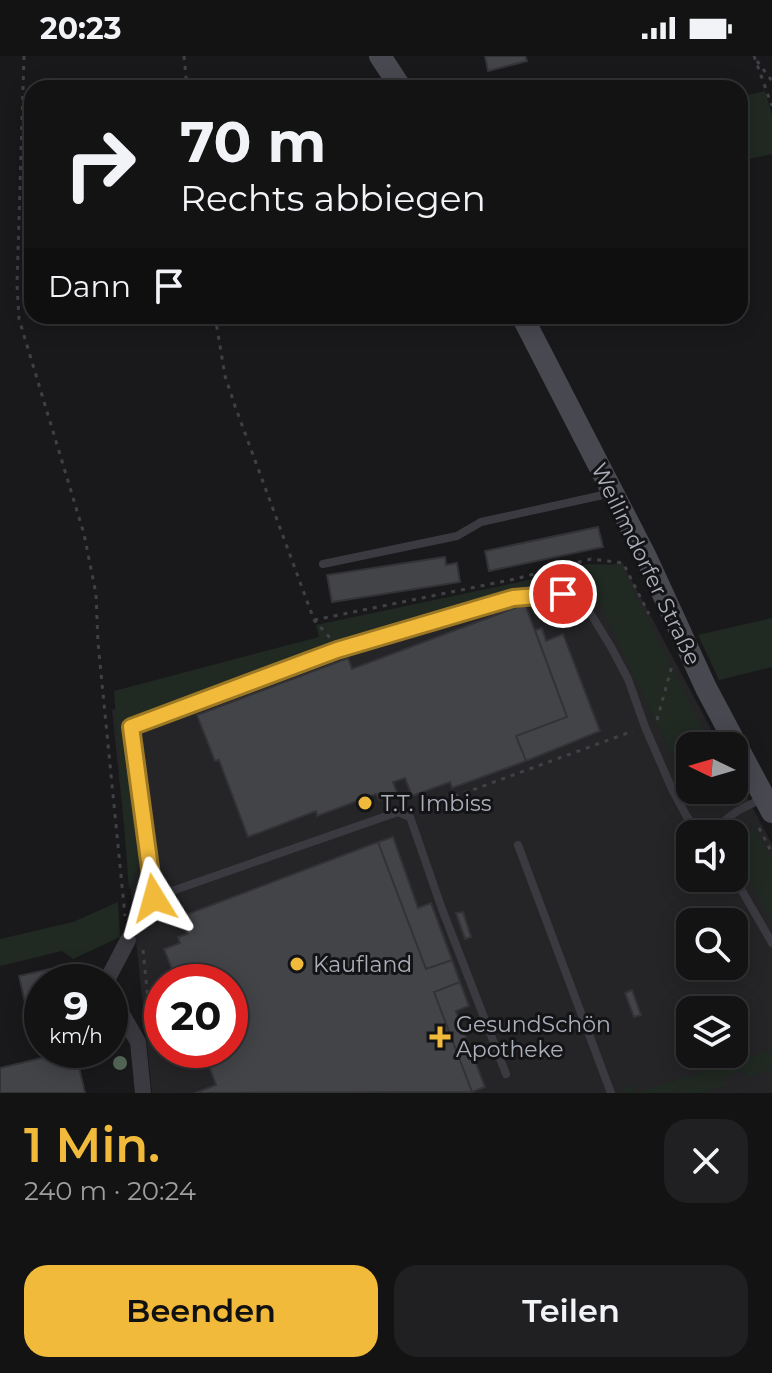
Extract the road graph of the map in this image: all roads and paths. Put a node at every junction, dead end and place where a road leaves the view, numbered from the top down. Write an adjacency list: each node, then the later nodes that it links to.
1 (24, 56): 30 (path)
2 (184, 56): 5 (path)
3 (380, 56): 6 (main road)
4 (755, 57): 7 (path); 8 (path)
5 (186, 80)
6 (396, 80)
7 (772, 81)
8 (772, 106)
9 (216, 324): 14 (path)
10 (526, 324): 11 (main road, Weilimdorfer Straße)
11 (613, 493): 12 (lane); 19 (main road, Weilimdorfer Straße)
12 (323, 564)
13 (625, 567): 14 (path)
14 (314, 620): 15 (path)
15 (328, 633)
16 (673, 662): 17 (path)
17 (655, 725)
18 (645, 727): 21 (lane); 23 (path); 29 (lane)
19 (725, 732)
20 (748, 780): 24 (main road, Weilimdorfer Straße)
21 (672, 789): 22 (lane); 25 (lane)
22 (676, 789)
23 (445, 800)
24 (768, 805): 26 (lane)
25 (689, 820)
26 (726, 820)
27 (518, 845): 38 (lane)
28 (743, 892): 31 (lane)
29 (154, 898): 30 (lane); 36 (lane)
30 (128, 940): 33 (street)
31 (772, 943)
32 (143, 950): 34 (path)
33 (115, 964)
34 (144, 964)
35 (128, 1024): 37 (street)
36 (506, 1074)
37 (143, 1093)
38 (611, 1093)

